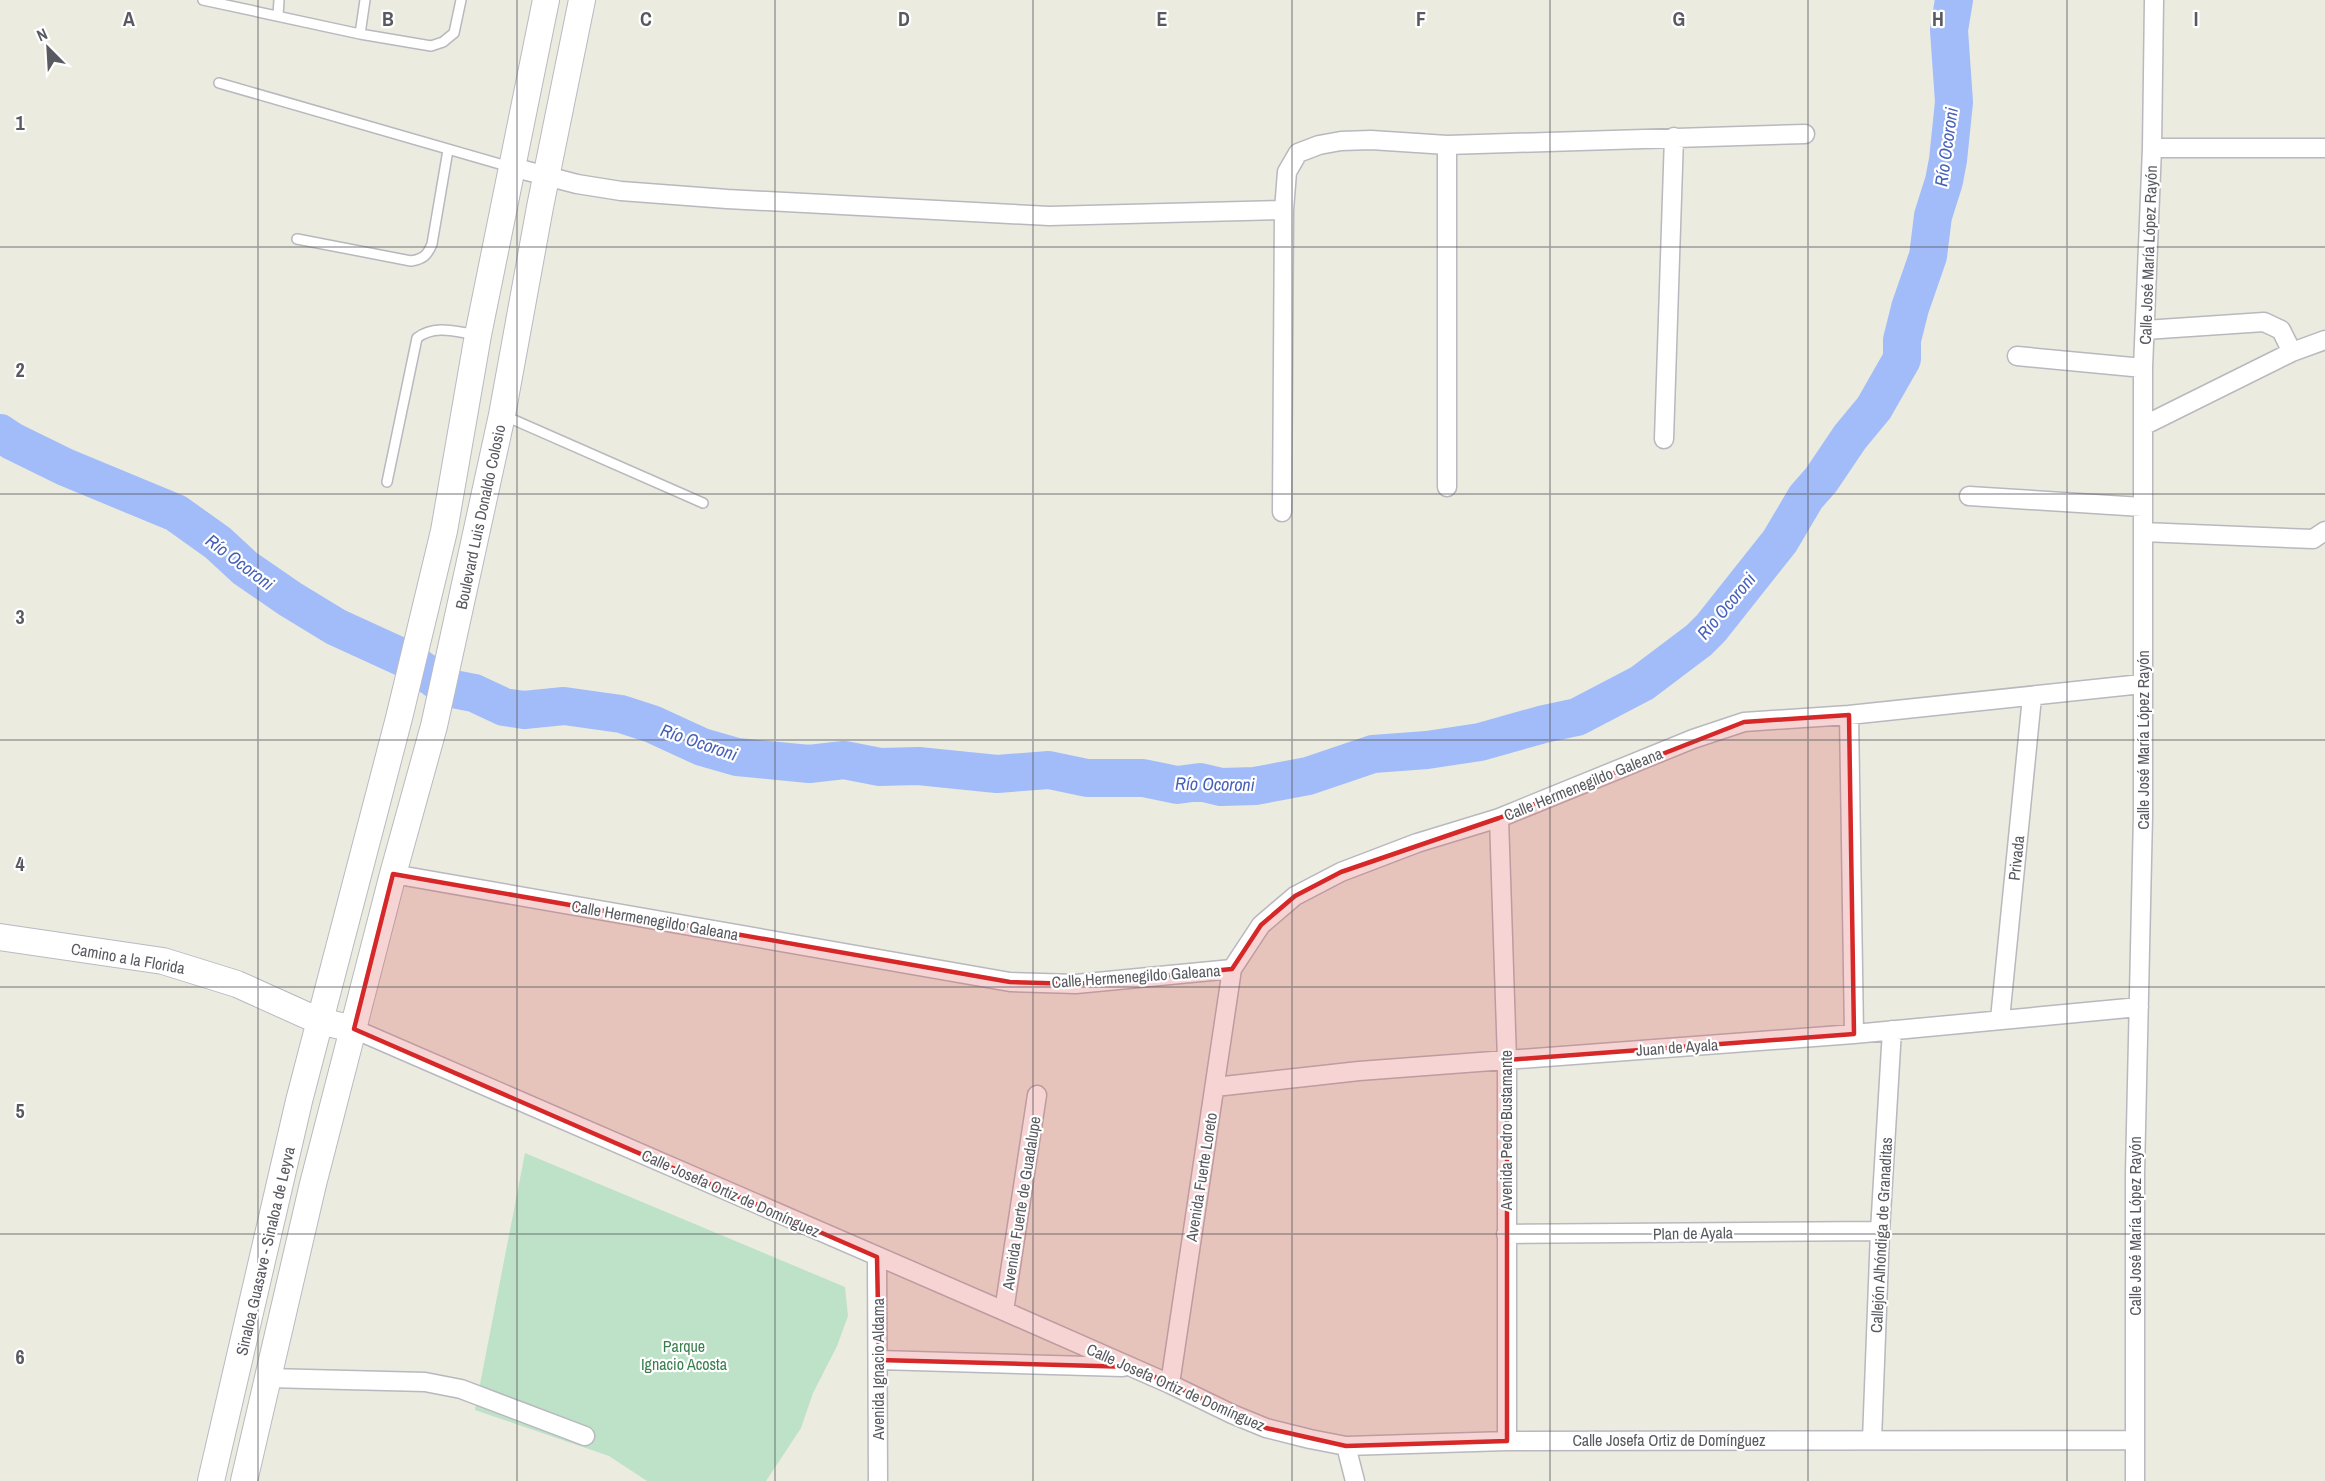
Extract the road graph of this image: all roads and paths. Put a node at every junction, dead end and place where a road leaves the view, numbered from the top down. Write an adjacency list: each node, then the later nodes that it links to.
1 (203, 0): 8 (lane)
2 (279, 0): 8 (lane)
3 (365, 0): 9 (lane)
4 (461, 0): 9 (lane)
5 (546, 0): 17 (main road, Boulevard Luis Donaldo Colosio)
6 (582, 0): 18 (main road, Boulevard Luis Donaldo Colosio)
7 (2154, 0): 14 (street, Calle José María López Rayón)
8 (278, 16): 9 (lane)
9 (360, 34)
10 (219, 83): 16 (lane)
11 (1805, 134): 12 (street)
12 (1674, 136): 13 (street); 29 (street)
13 (1447, 144): 19 (street); 31 (street)
14 (2152, 148): 15 (street); 21 (street, Calle José María López Rayón)
15 (2325, 148)
16 (447, 150): 17 (lane); 20 (lane)
17 (512, 168): 18 (street); 22 (main road, Boulevard Luis Donaldo Colosio)
18 (547, 177): 19 (street); 27 (main road, Boulevard Luis Donaldo Colosio)
19 (1284, 210): 35 (street)
20 (297, 239)
21 (2145, 330): 24 (street); 26 (street, Calle José María López Rayón)
22 (478, 335): 30 (lane); 47 (main road, Boulevard Luis Donaldo Colosio)
23 (2325, 340): 24 (street)
24 (2292, 352): 28 (street)
25 (2017, 356): 26 (street)
26 (2143, 368): 28 (street, Calle José María López Rayón)
27 (502, 415): 33 (lane); 42 (main road, Boulevard Luis Donaldo Colosio)
28 (2143, 426): 34 (street, Calle José María López Rayón)
29 (1664, 439)
30 (387, 482)
31 (1447, 487)
32 (1968, 496): 34 (street)
33 (703, 503)
34 (2142, 507): 37 (street, Calle José María López Rayón)
35 (1282, 512)
36 (2325, 531): 37 (street)
37 (2143, 532): 38 (street, Calle José María López Rayón)
38 (2142, 684): 39 (street, Calle Hermenegildo Galeana); 45 (street, Calle José María López Rayón)
39 (2032, 697): 40 (street, Calle Hermenegildo Galeana); 46 (street, Privada)
40 (1849, 715): 41 (street, Calle Hermenegildo Galeana); 50 (street)
41 (1499, 818): 44 (street, Calle Hermenegildo Galeana); 51 (street, Avenida Pedro Bustamante)
42 (393, 874): 44 (street, Calle Hermenegildo Galeana); 48 (main road, Boulevard Luis Donaldo Colosio)
43 (0, 937): 47 (main road, Camino a la Florida)
44 (1232, 969): 52 (street, Avenida Fuerte Loreto)
45 (2139, 1007): 46 (street, Juan de Ayala); 64 (street, Calle José María López Rayón)
46 (2000, 1019): 49 (street, Juan de Ayala)
47 (319, 1021): 48 (main road, Camino a la Florida); 67 (main road, Sinaloa Guasave - Sinaloa de Leyva)
48 (354, 1029): 56 (street, Calle Josefa Ortiz de Domínguez); 60 (main road, Sinaloa Guasave - Sinaloa de Leyva)
49 (1892, 1030): 50 (street, Juan de Ayala); 54 (street, Callejón Alhóndiga de Granaditas)
50 (1854, 1034): 51 (street, Juan de Ayala)
51 (1507, 1060): 52 (street, Juan de Ayala); 55 (street, Avenida Pedro Bustamante)
52 (1215, 1087): 61 (street, Avenida Fuerte Loreto)
53 (1037, 1095): 57 (street, Avenida Fuerte de Guadalupe)
54 (1880, 1231): 55 (street, Plan de Ayala); 63 (street, Callejón Alhóndiga de Granaditas)
55 (1506, 1233): 65 (street, Avenida Pedro Bustamante)
56 (877, 1257): 57 (street, Calle Josefa Ortiz de Domínguez); 58 (street, Avenida Ignacio Aldama)
57 (1004, 1311): 59 (street, Calle Josefa Ortiz de Domínguez)
58 (879, 1360): 59 (street); 69 (street, Avenida Ignacio Aldama)
59 (1133, 1367): 61 (street, Calle Josefa Ortiz de Domínguez)
60 (268, 1378): 62 (street); 68 (main road, Sinaloa Guasave - Sinaloa de Leyva)
61 (1170, 1384): 66 (street, Calle Josefa Ortiz de Domínguez)
62 (585, 1436)
63 (1872, 1440): 64 (street, Calle Josefa Ortiz de Domínguez); 65 (street, Calle Josefa Ortiz de Domínguez)
64 (2135, 1440): 71 (street, Calle José María López Rayón)
65 (1507, 1441): 66 (street, Calle Josefa Ortiz de Domínguez)
66 (1346, 1446): 70 (street)
67 (211, 1481)
68 (244, 1481)
69 (878, 1481)
70 (1355, 1481)
71 (2135, 1481)

